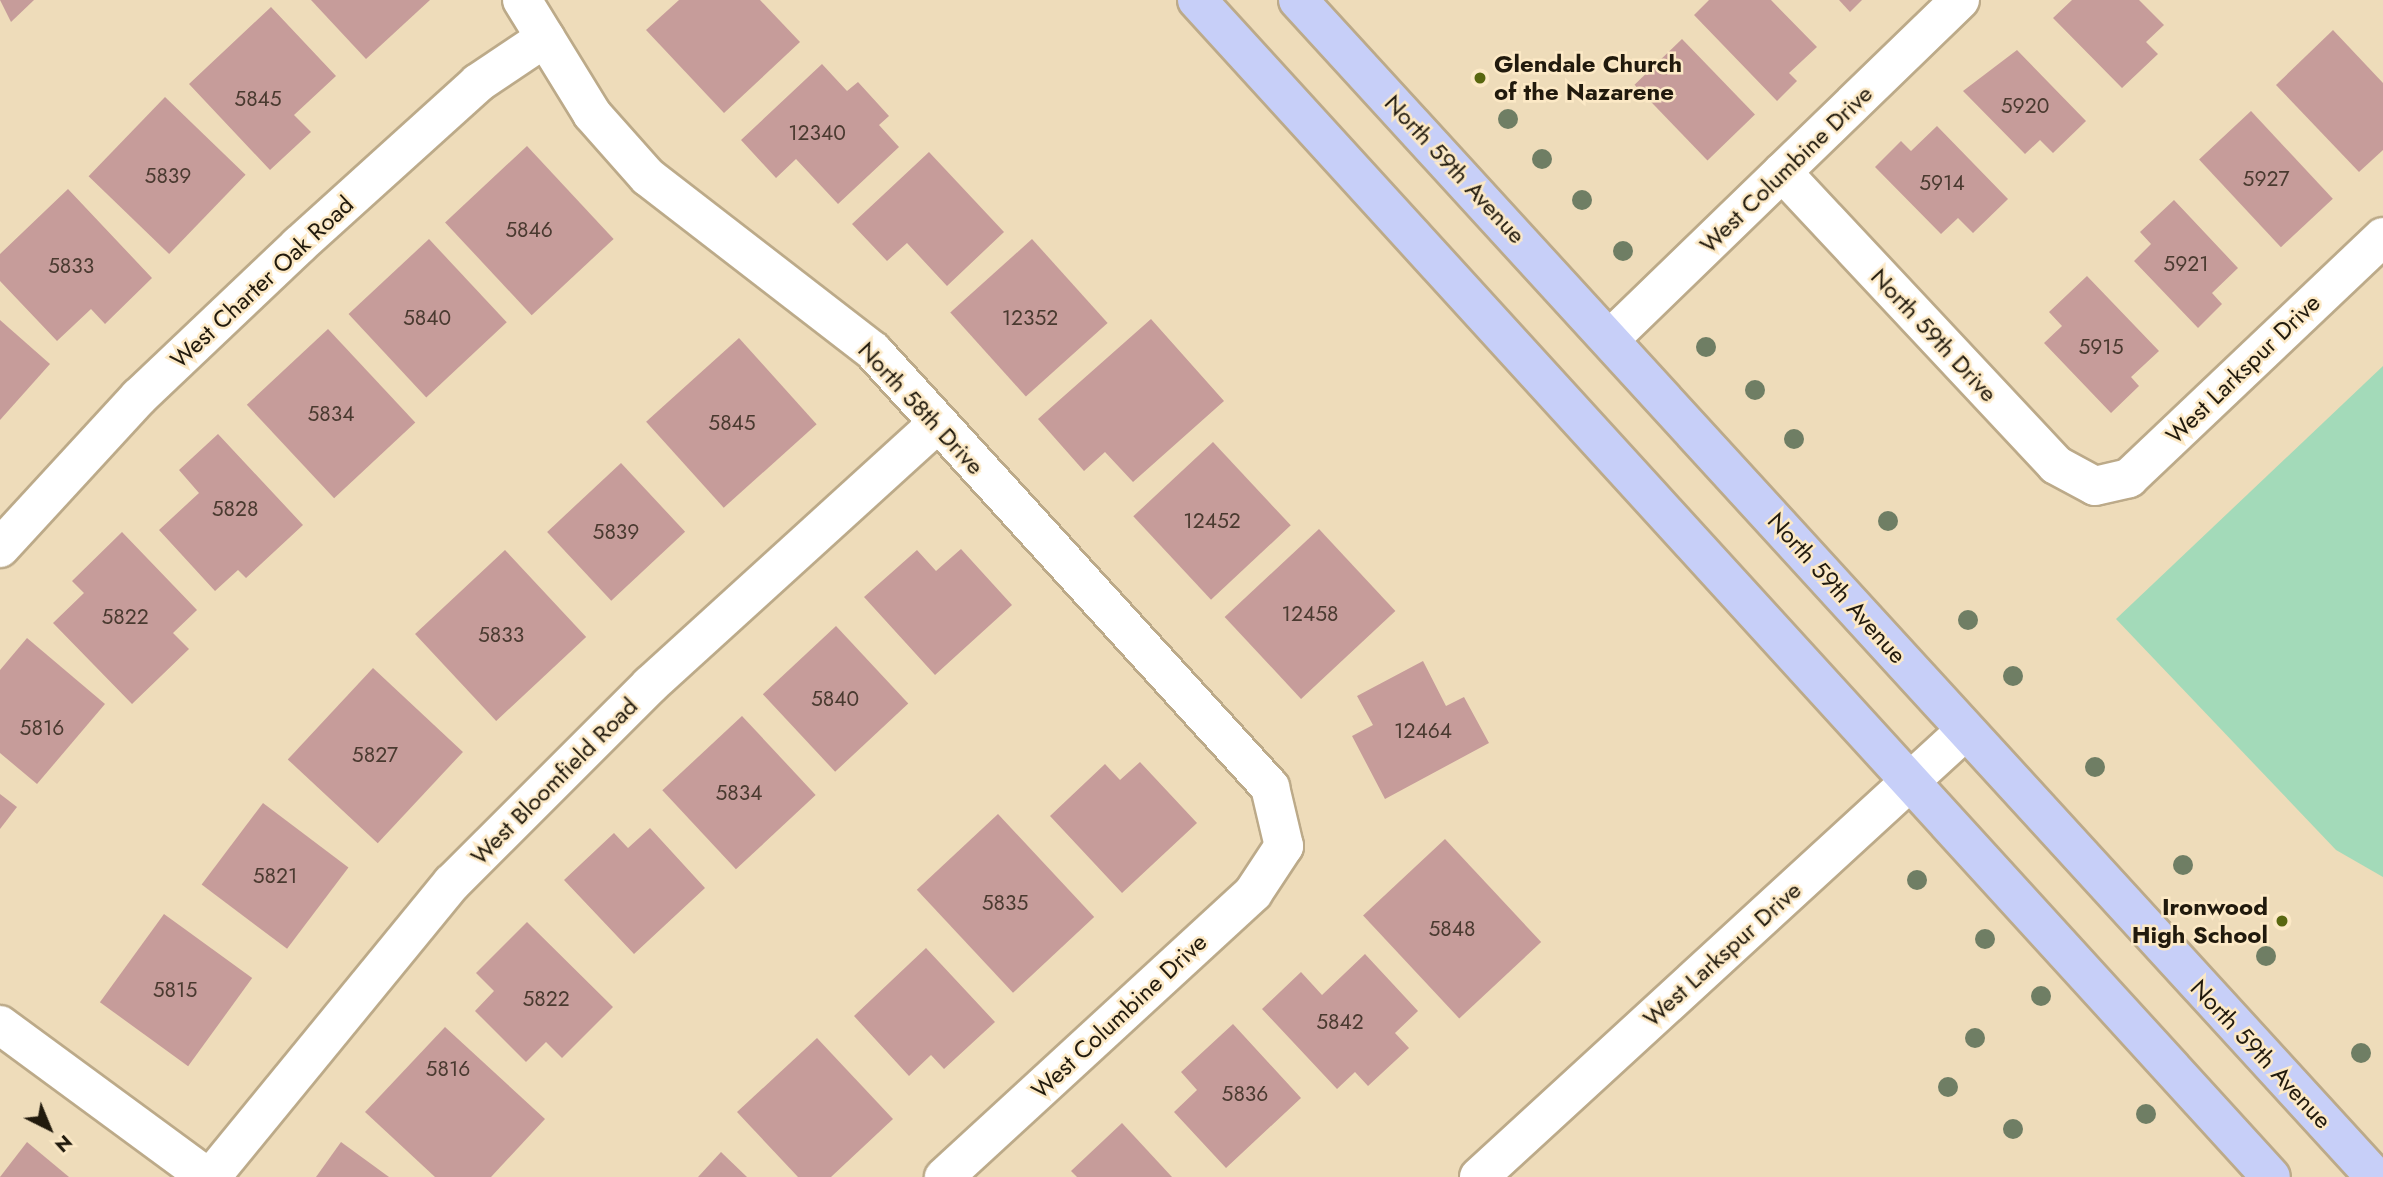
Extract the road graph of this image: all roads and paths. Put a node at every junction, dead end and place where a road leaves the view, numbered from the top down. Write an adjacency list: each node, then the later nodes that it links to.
1 (522, 0): 5 (street, North 58th Drive)
2 (1197, 0): 13 (main road)
3 (1298, 0): 8 (main road, North 59th Avenue)
4 (1960, 0): 6 (street, West Columbine Drive)
5 (545, 38): 9 (street, North 58th Drive); 11 (street, West Charter Oak Road)
6 (1782, 172): 8 (street, West Columbine Drive); 10 (street, North 59th Drive)
7 (2383, 237): 10 (street, West Larkspur Drive)
8 (1611, 338): 12 (main road, North 59th Avenue)
9 (938, 423): 14 (street, North 58th Drive); 16 (street, West Bloomfield Road)
10 (2095, 486)
11 (0, 548)
12 (1965, 731): 13 (street, West Larkspur Drive); 20 (main road, North 59th Avenue)
13 (1911, 783): 18 (street, West Larkspur Drive); 19 (main road)
14 (1284, 846): 17 (street, West Columbine Drive)
15 (0, 1025): 16 (street)
16 (209, 1177)
17 (944, 1177)
18 (1479, 1177)
19 (2271, 1177)
20 (2375, 1177)

